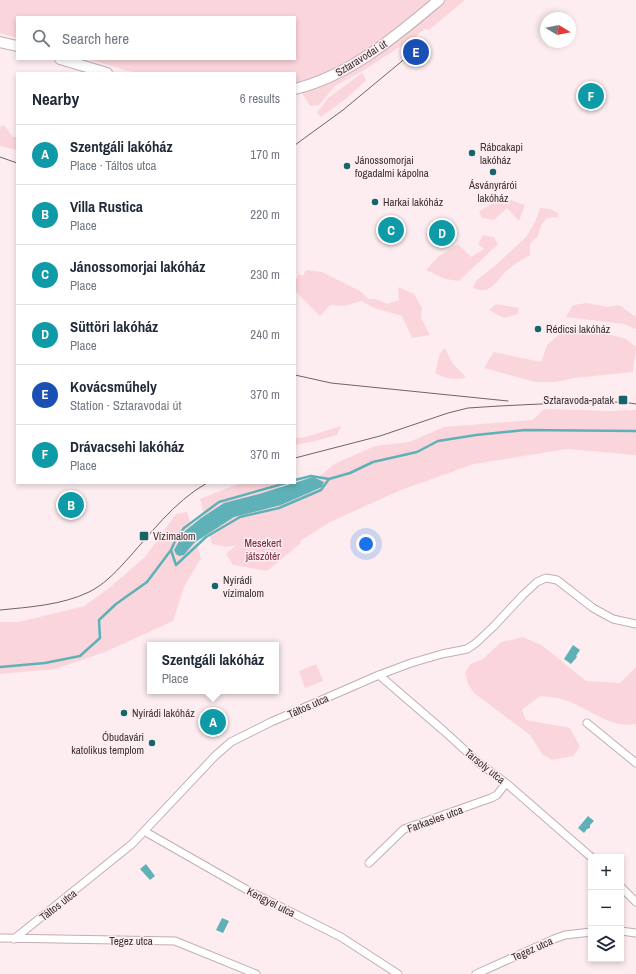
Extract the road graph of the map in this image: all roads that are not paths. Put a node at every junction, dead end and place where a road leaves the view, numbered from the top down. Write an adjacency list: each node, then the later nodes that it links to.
1 (439, 0): 6 (street, Sztaravodai út)
2 (0, 42): 3 (street)
3 (16, 46)
4 (63, 60): 5 (street)
5 (104, 72)
6 (296, 89)
7 (636, 624): 8 (street, Táltos utca)
8 (379, 675): 11 (street, Tarsoly utca); 12 (street, Táltos utca)
9 (587, 723): 10 (street)
10 (636, 763)
11 (506, 783): 13 (street, Tarsoly utca); 14 (street, Farkasles utca)
12 (144, 831): 21 (street, Táltos utca); 23 (street, Kengyel utca)
13 (588, 854)
14 (369, 863)
15 (624, 890): 16 (street)
16 (636, 902)
17 (624, 931): 19 (street)
18 (588, 932): 24 (street, Tegez utca)
19 (636, 933)
20 (0, 938): 21 (street, Tegez utca)
21 (14, 939): 22 (street, Tegez utca)
22 (256, 974)
23 (398, 974)
24 (476, 974)

